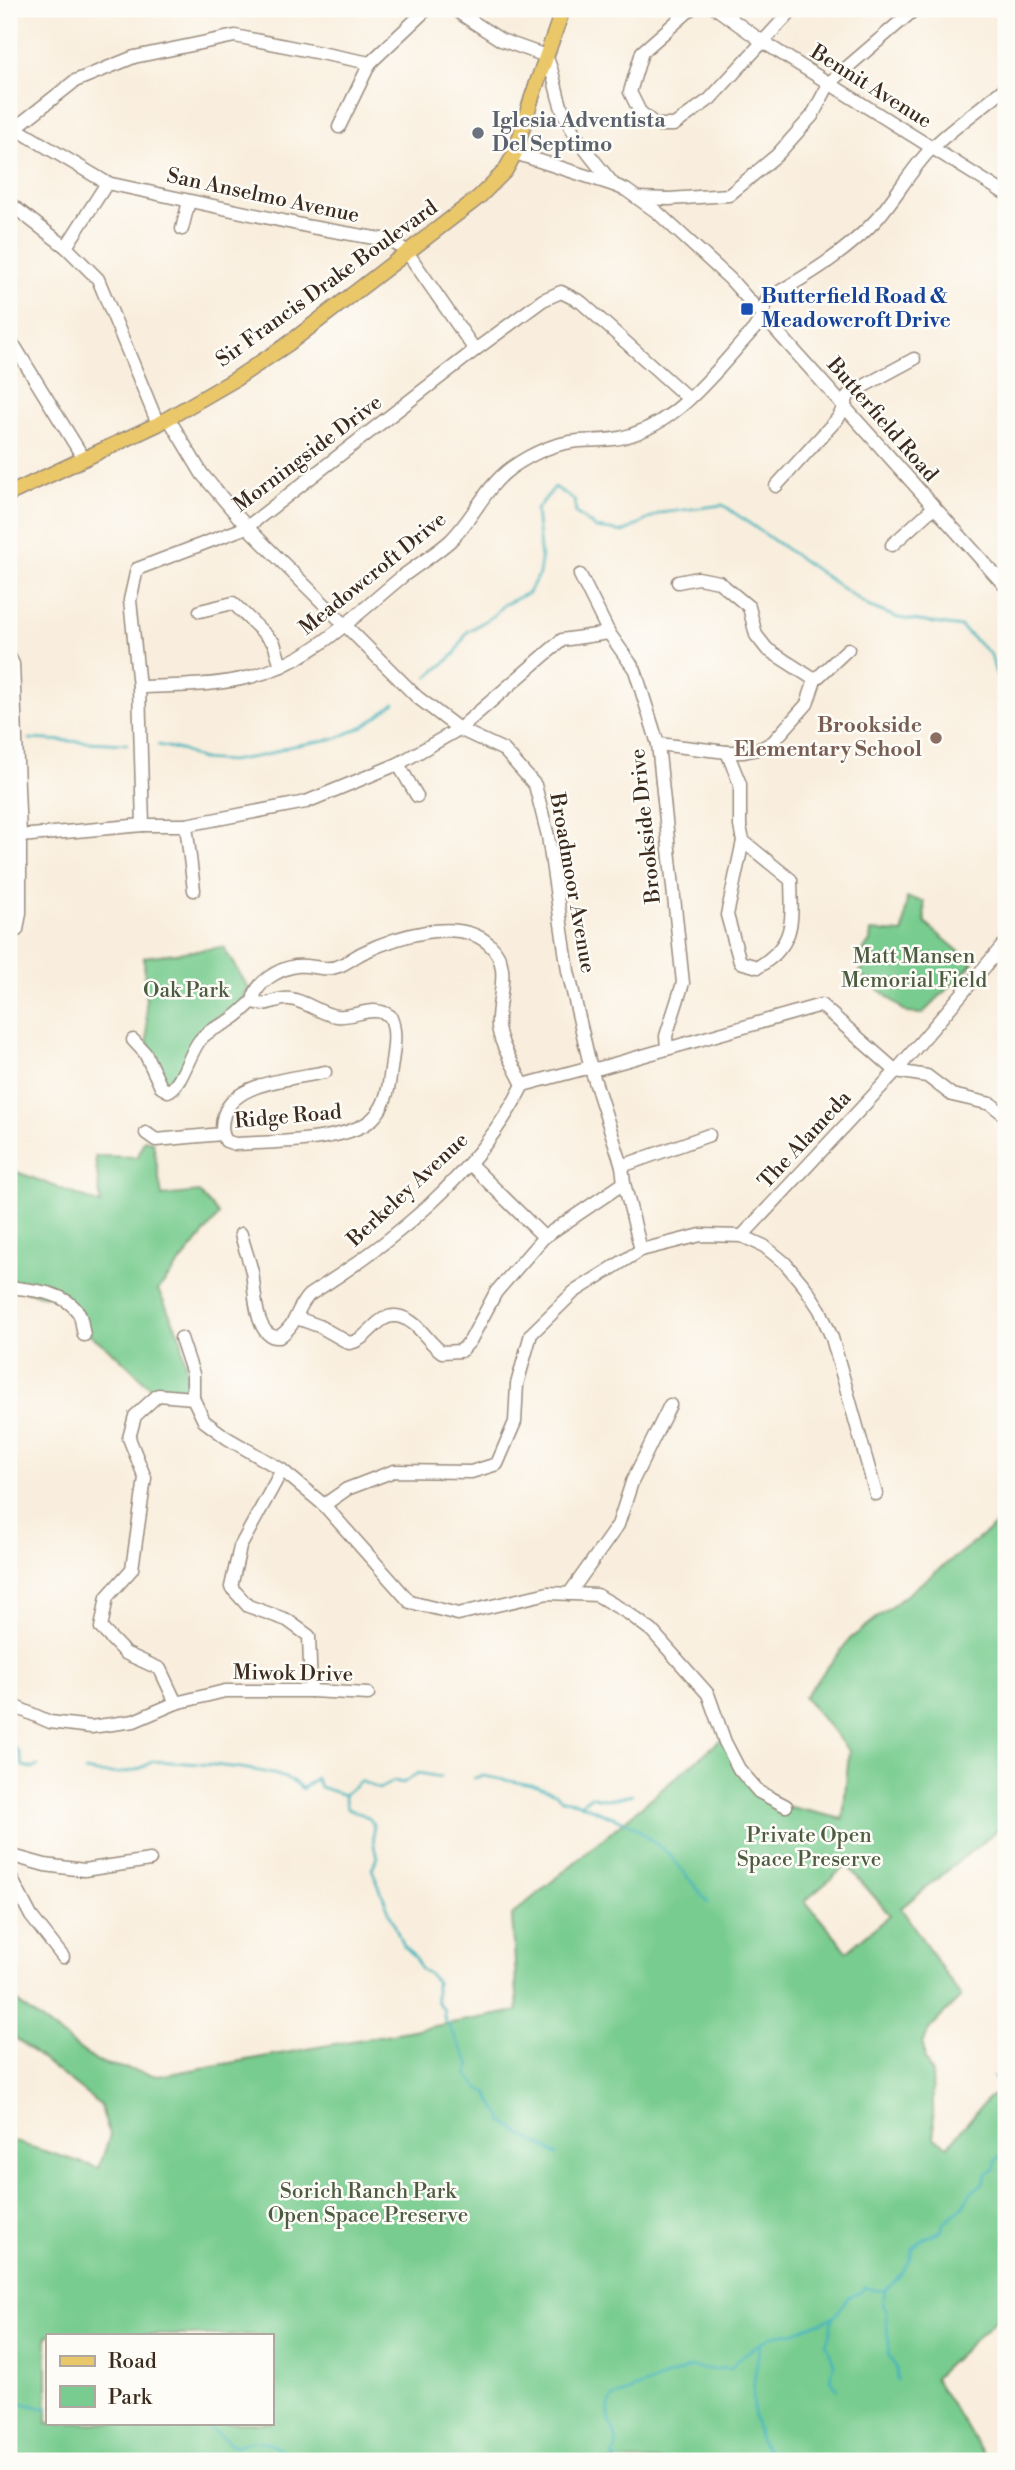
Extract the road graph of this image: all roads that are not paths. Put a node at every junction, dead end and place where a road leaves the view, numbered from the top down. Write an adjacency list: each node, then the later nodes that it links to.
1 (426, 9): 10 (street)
2 (457, 9): 9 (street)
3 (564, 9): 9 (main road, Sir Francis Drake Boulevard)
4 (691, 9): 8 (street)
5 (717, 9): 8 (street, Bennit Avenue)
6 (793, 9): 8 (street)
7 (915, 9): 11 (street)
8 (764, 42): 11 (street, Bennit Avenue)
9 (546, 56): 16 (main road, Sir Francis Drake Boulevard); 18 (street)
10 (370, 63): 13 (street); 14 (street)
11 (830, 82): 15 (street, Bennit Avenue); 20 (street)
12 (1006, 87): 15 (street, Meadowcroft Drive)
13 (11, 126): 17 (street, San Anselmo Avenue)
14 (339, 127)
15 (932, 148): 19 (street, Bennit Avenue); 26 (street, Meadowcroft Drive)
16 (515, 153): 18 (street, Butterfield Road); 25 (main road, Sir Francis Drake Boulevard)
17 (107, 183): 21 (street, San Anselmo Avenue); 24 (street)
18 (614, 185): 20 (street, Butterfield Road)
19 (1006, 194)
20 (638, 198): 26 (street, Butterfield Road)
21 (189, 201): 23 (street); 25 (street, San Anselmo Avenue)
22 (9, 203): 24 (street, Broadmoor Avenue)
23 (182, 229)
24 (66, 247): 32 (street, Broadmoor Avenue)
25 (407, 252): 28 (street); 32 (main road, Sir Francis Drake Boulevard)
26 (763, 314): 30 (street, Meadowcroft Drive); 31 (street, Butterfield Road)
27 (9, 346): 33 (street)
28 (475, 350): 30 (street, Morningside Drive); 37 (street, Morningside Drive)
29 (914, 359): 31 (street)
30 (689, 399): 43 (street, Meadowcroft Drive)
31 (845, 405): 34 (street); 36 (street, Butterfield Road)
32 (164, 421): 33 (main road, Sir Francis Drake Boulevard); 37 (street, Broadmoor Avenue)
33 (84, 458): 35 (main road, Sir Francis Drake Boulevard)
34 (776, 486)
35 (9, 494)
36 (933, 508): 38 (street); 41 (street, Butterfield Road)
37 (247, 527): 43 (street, Broadmoor Avenue); 49 (street, Morningside Drive)
38 (892, 545)
39 (580, 575): 44 (street, Brookside Drive)
40 (678, 582): 48 (street)
41 (1006, 587)
42 (201, 611): 47 (street)
43 (345, 625): 47 (street, Meadowcroft Drive); 50 (street, Broadmoor Avenue)
44 (609, 633): 50 (street); 51 (street, Brookside Drive)
45 (848, 649): 48 (street)
46 (10, 662): 52 (street)
47 (281, 666): 49 (street, Meadowcroft Drive)
48 (815, 680): 53 (street)
49 (139, 687): 56 (street, Morningside Drive)
50 (459, 729): 54 (street); 66 (street, Broadmoor Avenue)
51 (658, 744): 53 (street); 65 (street, Brookside Drive)
52 (12, 747): 58 (street)
53 (727, 752): 59 (street)
54 (398, 764): 55 (street); 57 (street)
55 (417, 796)
56 (143, 825): 57 (street); 58 (street)
57 (186, 825): 60 (street)
58 (14, 839): 61 (street)
59 (743, 841): 59 (street)
60 (194, 890)
61 (17, 930)
62 (1006, 943): 67 (street, The Alameda)
63 (253, 1001): 64 (street); 69 (street); 72 (street, Ridge Road)
64 (134, 1040)
65 (667, 1048): 66 (street); 67 (street)
66 (591, 1069): 69 (street); 75 (street, Broadmoor Avenue)
67 (895, 1071): 70 (street); 78 (street, The Alameda)
68 (325, 1072): 72 (street, Ridge Road)
69 (523, 1085): 74 (street, Berkeley Avenue)
70 (1006, 1116)
71 (146, 1133): 72 (street)
72 (222, 1134)
73 (709, 1135): 75 (street)
74 (470, 1164): 79 (street); 82 (street, Berkeley Avenue)
75 (622, 1166): 76 (street, Broadmoor Avenue)
76 (624, 1183): 79 (street); 80 (street, Broadmoor Avenue)
77 (241, 1234): 82 (street, Berkeley Avenue)
78 (742, 1236): 80 (street); 88 (street)
79 (544, 1237): 82 (street)
80 (641, 1250): 89 (street)
81 (9, 1286): 83 (street)
82 (297, 1318)
83 (84, 1335)
84 (181, 1338): 85 (street)
85 (193, 1398): 87 (street); 93 (street)
86 (670, 1405): 90 (street)
87 (282, 1470): 89 (street); 91 (street)
88 (876, 1494)
89 (324, 1505): 90 (street)
90 (569, 1594): 95 (street)
91 (311, 1690): 92 (street, Miwok Drive); 93 (street, Miwok Drive)
92 (368, 1694)
93 (176, 1703): 94 (street, Miwok Drive)
94 (9, 1704)
95 (786, 1806)
96 (9, 1855): 97 (street)
97 (150, 1860)
98 (9, 1874): 99 (street)
99 (63, 1957)

